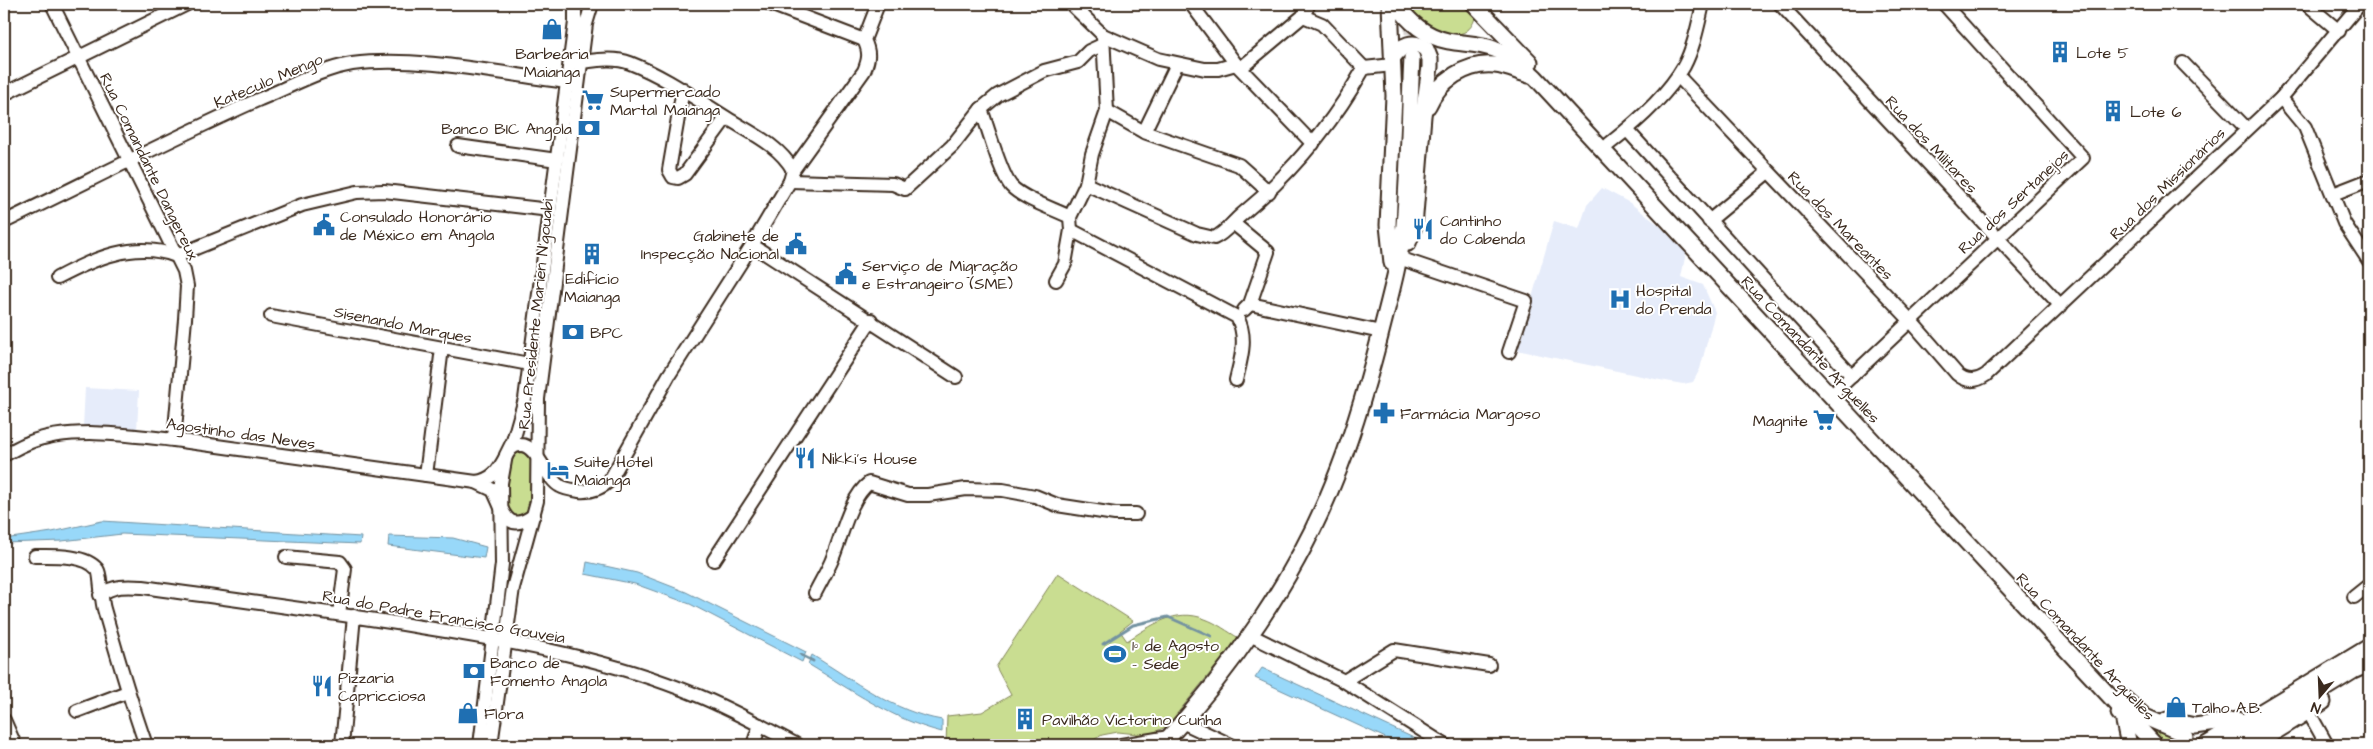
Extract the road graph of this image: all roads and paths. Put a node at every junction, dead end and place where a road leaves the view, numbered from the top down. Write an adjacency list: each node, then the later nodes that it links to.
1 (52, 4): 24 (street, Rua Comandante Dangereux)
2 (187, 4): 24 (street)
3 (575, 4): 33 (street, Rua Presidente Marien N'gouabi)
4 (592, 4): 26 (street, Rua Presidente Marien N'gouabi)
5 (770, 4): 22 (street)
6 (878, 4): 22 (street)
7 (1071, 4): 23 (street)
8 (1191, 4): 29 (street)
9 (1309, 4): 19 (street)
10 (1390, 4): 25 (main road)
11 (1474, 4): 20 (main road, Rua Comandante Arguelles)
12 (1480, 4): 20 (street)
13 (1703, 4): 31 (street)
14 (1780, 4): 61 (street, Rua dos Militares)
15 (1944, 4): 61 (street, Rua dos Sertanejos)
16 (2307, 4): 21 (street)
17 (2360, 4): 21 (street, Rua dos Missionários)
18 (1406, 6): 32 (main road, Rua Comandante Arguelles)
19 (1303, 16): 29 (street); 30 (street)
20 (1490, 21): 45 (main road, Rua Comandante Arguelles)
21 (2339, 31): 36 (street, Rua dos Missionários)
22 (864, 40): 50 (street)
23 (1103, 40): 28 (street); 37 (street); 38 (street)
24 (77, 56): 35 (street); 48 (street, Rua Comandante Dangereux)
25 (1401, 59): 30 (street); 39 (main road); 67 (main road)
26 (581, 62): 34 (street); 87 (street, Rua Presidente Marien N'gouabi)
27 (2184, 63): 41 (street)
28 (1177, 64): 29 (street); 43 (street)
29 (1238, 66): 44 (street)
30 (1364, 68): 44 (street)
31 (1678, 76): 42 (street); 49 (street, Rua dos Mareantes)
32 (1535, 77): 39 (main road); 108 (main road, Rua Comandante Arguelles)
33 (567, 82): 47 (street, Rua Presidente Marien N'gouabi); 48 (street, Kateculo Mengo)
34 (683, 89): 40 (street); 40 (street)
35 (4, 94)
36 (2281, 98): 41 (street, Rua dos Missionários); 54 (street)
37 (981, 109): 50 (street); 56 (street)
38 (1107, 111): 43 (street); 52 (street)
39 (1423, 116): 64 (main road)
40 (726, 118): 50 (street)
41 (2247, 129): 70 (street, Rua dos Missionários)
42 (1627, 130): 45 (street); 57 (street)
43 (1144, 132): 53 (street)
44 (1313, 144): 53 (street)
45 (1609, 144): 83 (main road, Rua Comandante Arguelles)
46 (458, 146): 47 (street)
47 (557, 160): 55 (street, Rua Presidente Marien N'gouabi)
48 (130, 161): 58 (street, Kateculo Mengo); 63 (street, Rua Comandante Dangereux)
49 (1768, 172): 57 (street); 74 (street, Rua dos Mareantes)
50 (791, 176): 62 (street)
51 (2369, 180): 54 (street)
52 (1086, 184): 56 (street); 59 (street)
53 (1269, 192): 59 (street)
54 (2333, 194): 65 (street)
55 (550, 210): 63 (street); 78 (street, Rua Presidente Marien N'gouabi)
56 (1070, 217): 60 (street)
57 (1709, 221): 81 (street)
58 (4, 222)
59 (1233, 223): 69 (street)
60 (1071, 230): 68 (street); 72 (street)
61 (1997, 239): 70 (street, Rua dos Militares); 74 (street, Rua dos Sertanejos)
62 (752, 245): 73 (street); 87 (street)
63 (176, 256): 66 (street); 84 (street, Rua Comandante Dangereux)
64 (1402, 259): 67 (main road); 77 (street)
65 (2369, 261)
66 (57, 278)
67 (1394, 279): 75 (main road)
68 (1056, 280)
69 (1250, 304): 72 (street); 75 (street)
70 (2061, 306): 79 (street, Rua dos Missionários)
71 (271, 316): 76 (street, Sisenando Marques)
72 (1237, 317): 82 (street)
73 (871, 320): 80 (street); 95 (street)
74 (1910, 320): 79 (street, Rua dos Mareantes); 81 (street, Rua dos Sertanejos)
75 (1381, 332): 102 (main road)
76 (442, 348): 78 (street, Sisenando Marques); 88 (street)
77 (1509, 352)
78 (529, 364): 86 (street, Rua Presidente Marien N'gouabi)
79 (1986, 375)
80 (956, 376)
81 (1852, 376): 83 (street, Rua dos Sertanejos)
82 (1236, 380)
83 (1837, 390): 108 (main road, Rua Comandante Arguelles)
84 (174, 440): 85 (street, Agostinho das Neves); 88 (street, Agostinho das Neves)
85 (4, 455)
86 (506, 455): 87 (street); 89 (street); 90 (street, Rua Presidente Marien N'gouabi)
87 (537, 458): 92 (street, Rua Presidente Marien N'gouabi)
88 (426, 475): 89 (street, Agostinho das Neves)
89 (476, 482): 90 (street)
90 (501, 512): 92 (street); 103 (street, Rua Presidente Marien N'gouabi)
91 (1136, 514): 97 (street)
92 (534, 515): 103 (street, Rua Presidente Marien N'gouabi)
93 (34, 556): 98 (street)
94 (286, 557): 100 (street)
95 (714, 560)
96 (2369, 585): 99 (street)
97 (815, 593)
98 (100, 596): 100 (street, Rua do Padre Francisco Gouveia); 109 (street)
99 (2354, 597)
100 (339, 614): 101 (street, Rua do Padre Francisco Gouveia)
101 (354, 616): 103 (street, Rua do Padre Francisco Gouveia); 119 (street)
102 (1250, 635): 107 (street); 114 (main road)
103 (500, 640): 115 (street, Rua do Padre Francisco Gouveia); 120 (street, Rua Presidente Marien N'gouabi); 121 (street, Rua Presidente Marien N'gouabi)
104 (2367, 655): 112 (main road); 131 (main road)
105 (1489, 665): 107 (street)
106 (2369, 673): 111 (main road)
107 (1344, 681): 126 (street)
108 (2102, 683): 112 (main road); 127 (main road); 128 (main road, Rua Comandante Arguelles); 129 (main road)
109 (127, 692): 110 (street); 118 (street)
110 (77, 711)
111 (2308, 712): 132 (main road); 133 (street)
112 (2252, 716): 130 (main road)
113 (4, 720): 117 (street)
114 (1182, 722): 116 (main road); 125 (street)
115 (760, 725): 122 (street); 123 (street, Rua do Padre Francisco Gouveia)
116 (1166, 741): 124 (street)
117 (15, 745)
118 (146, 745)
119 (342, 745)
120 (480, 745)
121 (491, 745)
122 (752, 745)
123 (797, 745)
124 (1120, 745)
125 (1231, 745)
126 (1445, 745)
127 (2129, 745)
128 (2155, 745)
129 (2185, 745)
130 (2206, 745)
131 (2233, 745)
132 (2254, 745)
133 (2327, 745)

